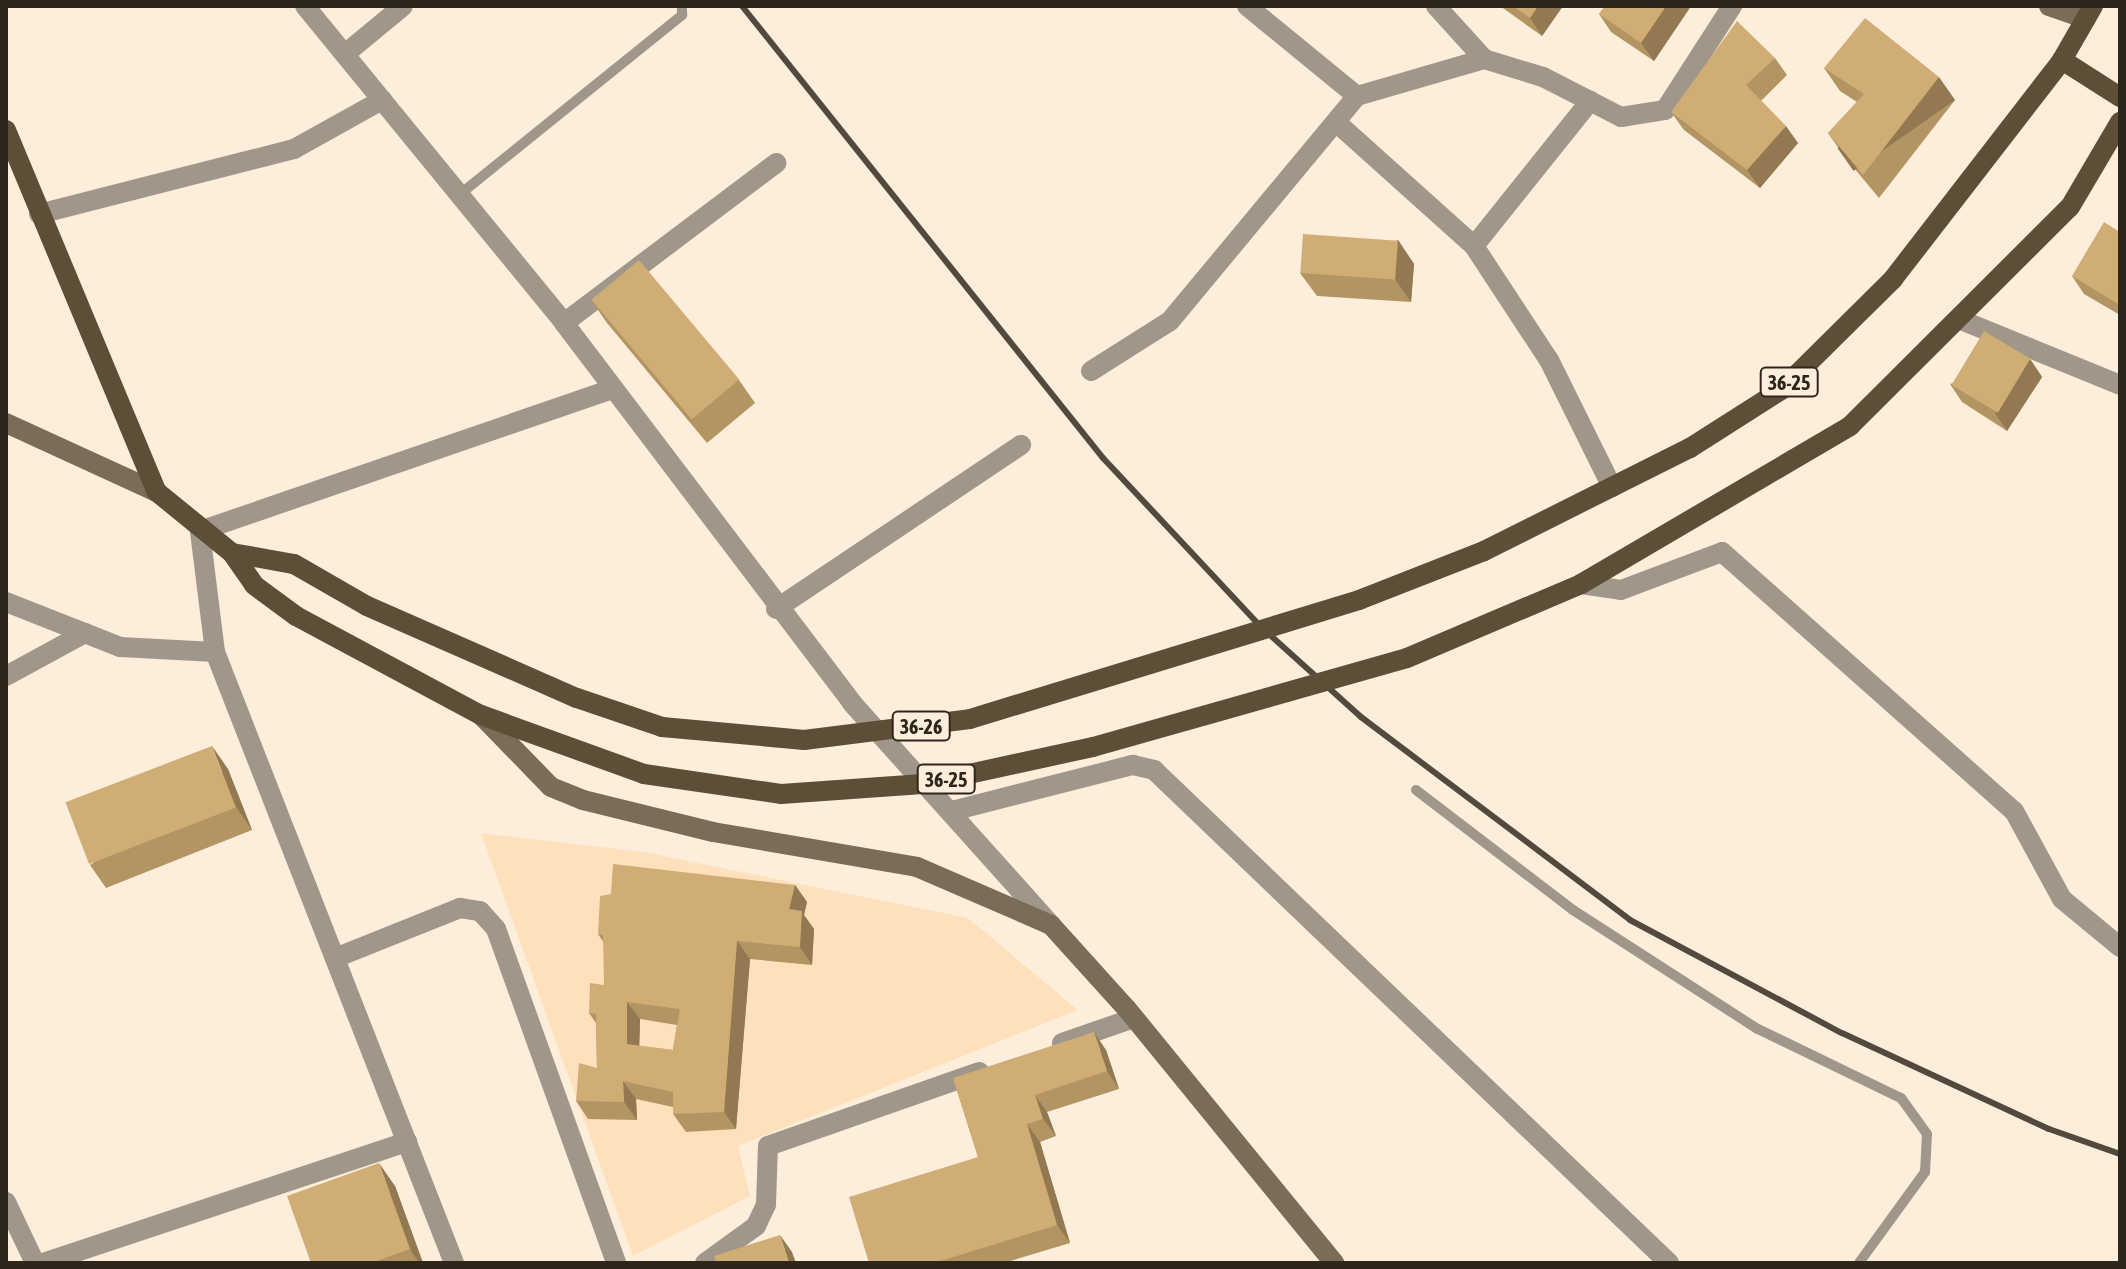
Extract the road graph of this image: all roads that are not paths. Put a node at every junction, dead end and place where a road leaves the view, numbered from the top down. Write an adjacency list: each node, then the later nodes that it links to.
1 (305, 6): 9 (street)
2 (403, 6): 9 (street)
3 (682, 6): 21 (lane)
4 (1247, 6): 12 (street)
5 (1436, 6): 10 (street)
6 (1732, 6): 15 (street)
7 (2049, 6): 8 (street)
8 (2089, 12): 11 (main road, 36-25)
9 (345, 54): 14 (street)
10 (1484, 59): 12 (street); 15 (street)
11 (2062, 60): 13 (main road); 31 (main road, 36-25)
12 (1357, 96): 16 (street)
13 (2120, 97)
14 (382, 100): 21 (street); 22 (street)
15 (1590, 101): 23 (street)
16 (1336, 122): 23 (street); 26 (street)
17 (2120, 122): 24 (main road, 36-25)
18 (6, 130): 20 (main road)
19 (776, 163): 25 (street)
20 (13, 168): 22 (main road)
21 (459, 195): 25 (street)
22 (39, 214): 32 (main road)
23 (1474, 246): 31 (street)
24 (1961, 320): 27 (street); 35 (main road, 36-25)
25 (564, 323): 28 (street)
26 (1091, 371)
27 (2120, 385)
28 (612, 389): 33 (street); 37 (street)
29 (6, 423): 32 (street, 36-26)
30 (1021, 445): 37 (street)
31 (1612, 487): 40 (main road, 36-25, bridge)
32 (157, 492): 33 (main road, 36-26)
33 (200, 531): 34 (main road, 36-26); 39 (street)
34 (232, 553): 40 (main road, 36-26, bridge); 42 (main road, 36-25)
35 (1581, 584): 42 (main road, 36-25, bridge); 46 (street)
36 (6, 602): 38 (street)
37 (776, 609): 44 (street)
38 (85, 633): 39 (street); 41 (street)
39 (215, 652): 47 (street)
40 (1172, 661)
41 (6, 676)
42 (481, 715): 45 (street)
43 (1416, 790): 61 (lane)
44 (952, 811): 45 (street); 60 (street)
45 (1051, 925): 48 (street)
46 (2120, 947)
47 (335, 958): 51 (street); 57 (street)
48 (1134, 1018): 49 (street); 59 (street)
49 (1046, 1048)
50 (1002, 1064): 58 (street)
51 (407, 1142): 55 (street); 56 (street)
52 (6, 1202): 53 (street)
53 (13, 1236): 54 (street)
54 (35, 1263)
55 (43, 1263)
56 (454, 1263)
57 (616, 1263)
58 (705, 1263)
59 (1334, 1263)
60 (1669, 1263)
61 (1859, 1263)

